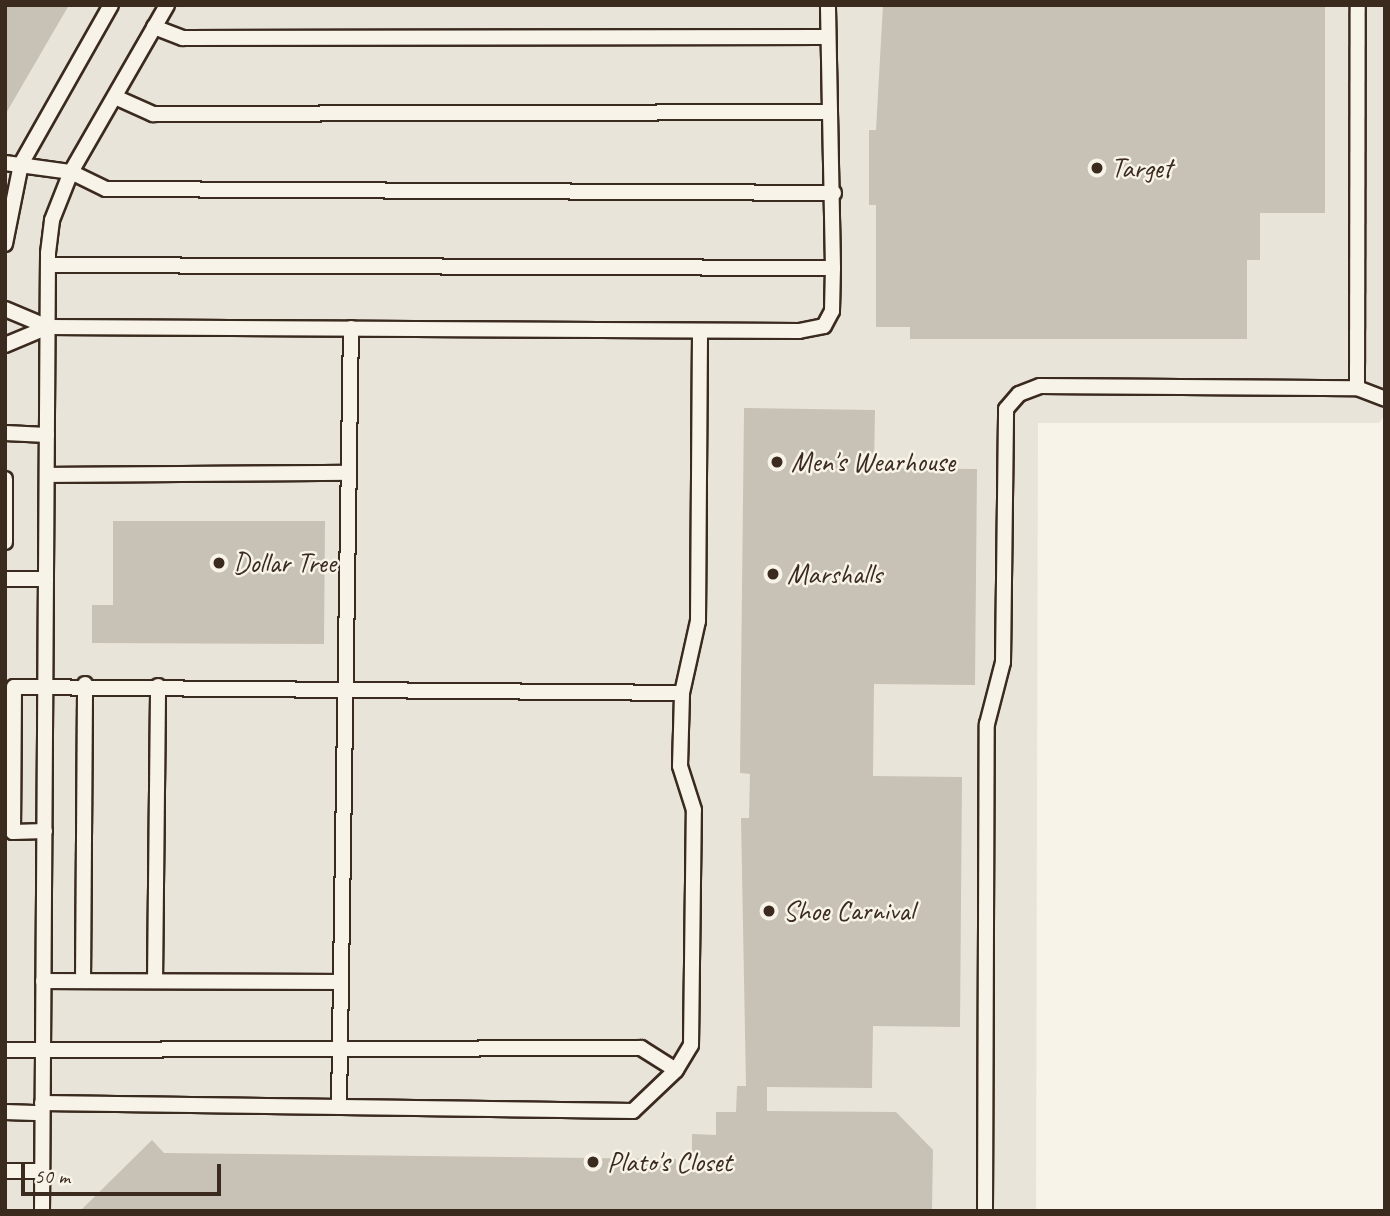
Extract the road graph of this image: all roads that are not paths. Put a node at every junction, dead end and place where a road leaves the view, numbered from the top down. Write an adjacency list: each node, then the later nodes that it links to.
1 (111, 5): 10 (lane)
2 (167, 5): 5 (lane)
3 (828, 5): 6 (lane)
4 (1358, 5): 21 (lane)
5 (154, 27): 6 (lane); 7 (lane)
6 (828, 37): 8 (lane)
7 (115, 97): 8 (lane); 11 (lane)
8 (830, 112): 12 (lane)
9 (5, 163): 10 (lane)
10 (21, 164): 11 (lane); 13 (lane)
11 (71, 172): 12 (lane); 14 (lane)
12 (834, 193): 15 (lane)
13 (5, 244)
14 (48, 265): 15 (lane); 17 (lane)
15 (833, 268): 19 (lane)
16 (5, 309): 17 (lane)
17 (48, 327): 18 (lane); 20 (lane); 24 (lane)
18 (351, 328): 19 (lane); 25 (lane)
19 (700, 331): 36 (lane)
20 (5, 345)
21 (1357, 388): 22 (lane); 54 (lane)
22 (1385, 399)
23 (5, 433): 24 (lane)
24 (47, 435): 26 (lane)
25 (349, 473): 26 (lane); 35 (lane)
26 (47, 475): 30 (lane)
27 (5, 479): 28 (lane)
28 (5, 542)
29 (5, 579): 30 (lane)
30 (46, 579): 32 (lane)
31 (9, 681): 32 (lane); 38 (lane)
32 (45, 683): 33 (lane); 37 (lane)
33 (85, 684): 34 (lane); 41 (lane)
34 (158, 685): 35 (lane); 42 (lane)
35 (346, 689): 36 (lane); 43 (lane)
36 (682, 693): 47 (lane)
37 (44, 831): 38 (lane); 40 (lane)
38 (13, 832): 39 (lane)
39 (5, 846)
40 (43, 981): 41 (lane); 46 (lane)
41 (83, 981): 42 (lane)
42 (155, 981): 43 (lane)
43 (341, 982): 44 (lane)
44 (340, 1048): 46 (lane); 47 (lane); 48 (lane)
45 (5, 1051): 46 (lane)
46 (43, 1051): 49 (lane)
47 (676, 1070): 48 (lane)
48 (339, 1107): 49 (lane)
49 (42, 1108): 50 (lane); 52 (lane)
50 (5, 1112)
51 (5, 1171): 52 (lane)
52 (42, 1171): 53 (lane)
53 (42, 1211)
54 (985, 1211)

